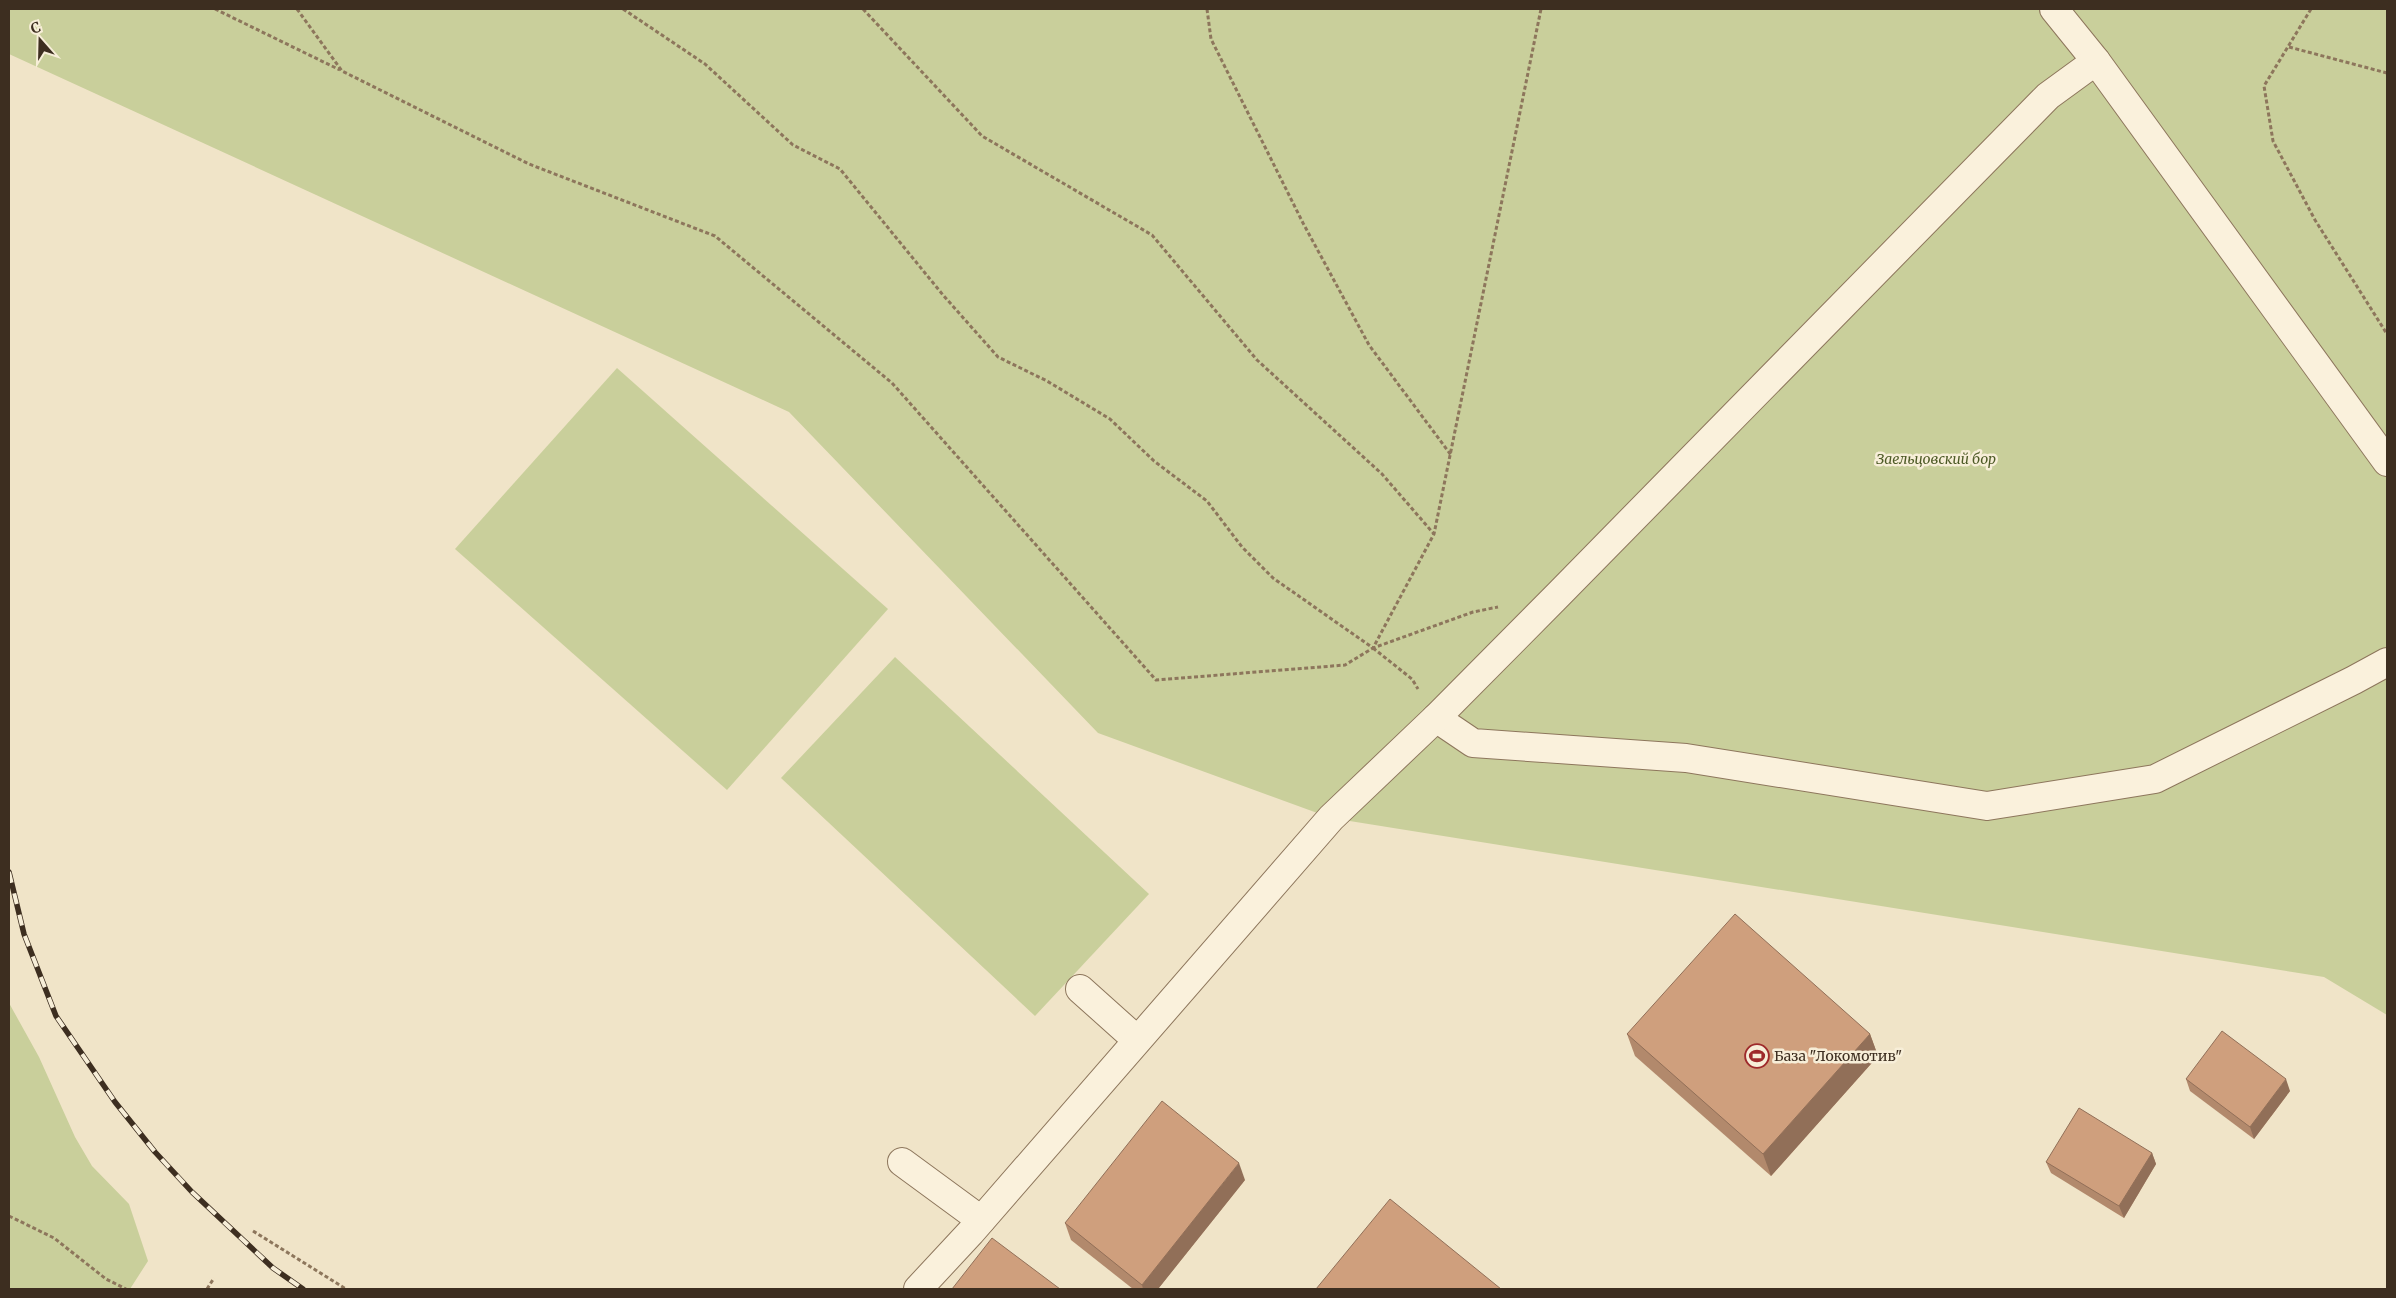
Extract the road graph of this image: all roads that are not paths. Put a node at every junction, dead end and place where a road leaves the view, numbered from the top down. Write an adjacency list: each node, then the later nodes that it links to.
1 (2054, 9): 2 (street)
2 (2096, 61): 3 (street); 5 (street)
3 (2387, 462)
4 (2387, 662): 5 (street)
5 (1436, 718): 7 (street)
6 (1080, 989): 7 (street)
7 (1137, 1040): 9 (street)
8 (902, 1162): 9 (street)
9 (981, 1220): 10 (street)
10 (918, 1289)

